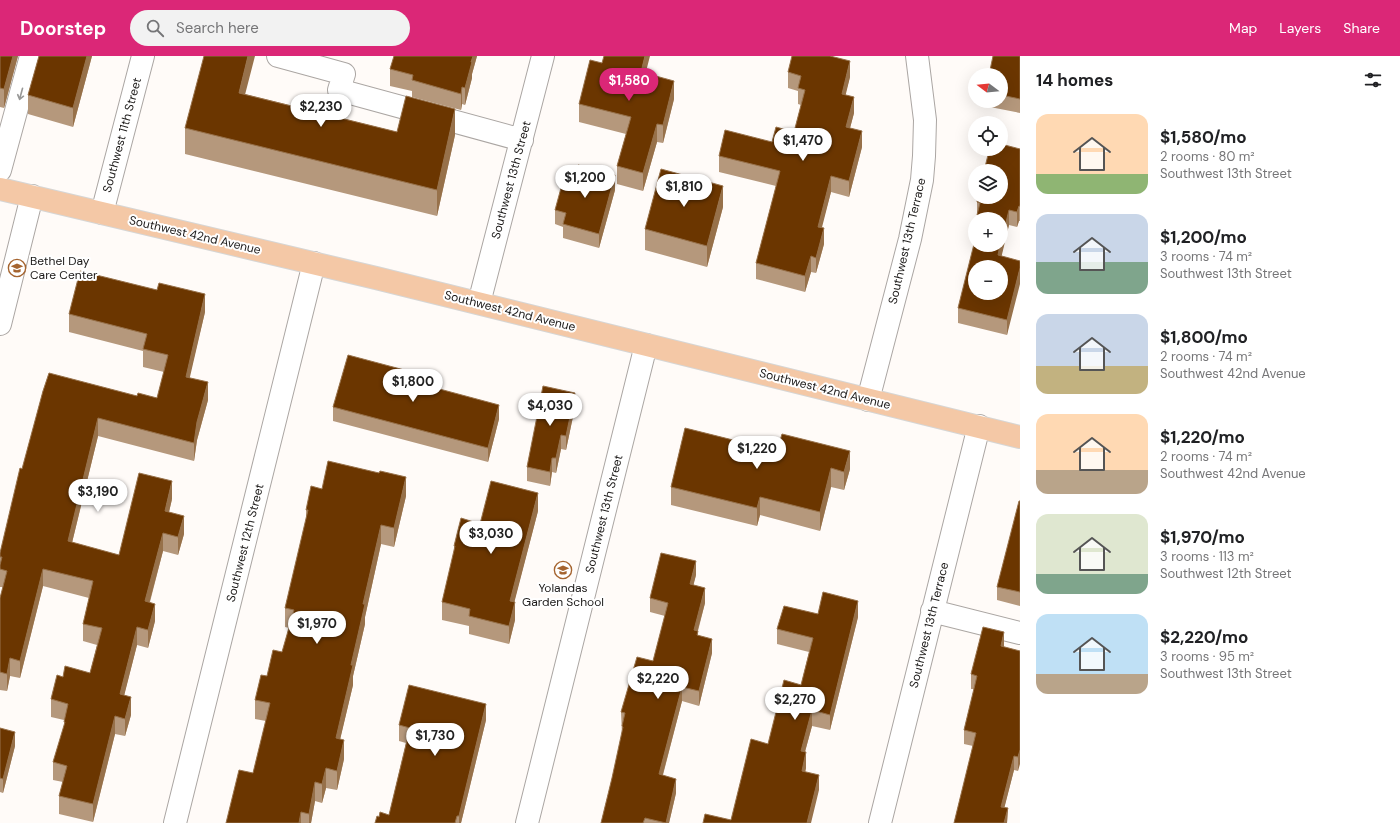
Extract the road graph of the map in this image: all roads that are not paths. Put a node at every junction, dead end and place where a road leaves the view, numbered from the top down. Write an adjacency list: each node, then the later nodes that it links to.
1 (31, 56): 7 (street, one-way to 7)
2 (143, 56): 10 (street, Southwest 11th Street)
3 (278, 56): 6 (street)
4 (543, 56): 6 (street, Southwest 13th Street)
5 (917, 56): 15 (street, Southwest 13th Terrace)
6 (522, 140): 12 (street, Southwest 13th Street)
7 (0, 170)
8 (0, 188): 9 (main road, Southwest 42nd Avenue)
9 (32, 196): 10 (main road, Southwest 42nd Avenue); 13 (street)
10 (102, 213): 11 (main road, Southwest 42nd Avenue)
11 (314, 263): 12 (main road, Southwest 42nd Avenue); 20 (street, Southwest 12th Street)
12 (479, 304): 14 (main road, Southwest 42nd Avenue)
13 (0, 324)
14 (646, 344): 15 (main road, Southwest 42nd Avenue); 21 (street, Southwest 13th Street)
15 (868, 400): 16 (main road, Southwest 42nd Avenue)
16 (979, 426): 17 (main road, Southwest 42nd Avenue); 18 (street, Southwest 13th Terrace)
17 (1020, 438)
18 (932, 611): 19 (street); 22 (street, Southwest 13th Terrace)
19 (1020, 633)
20 (175, 823)
21 (527, 823)
22 (880, 823)

